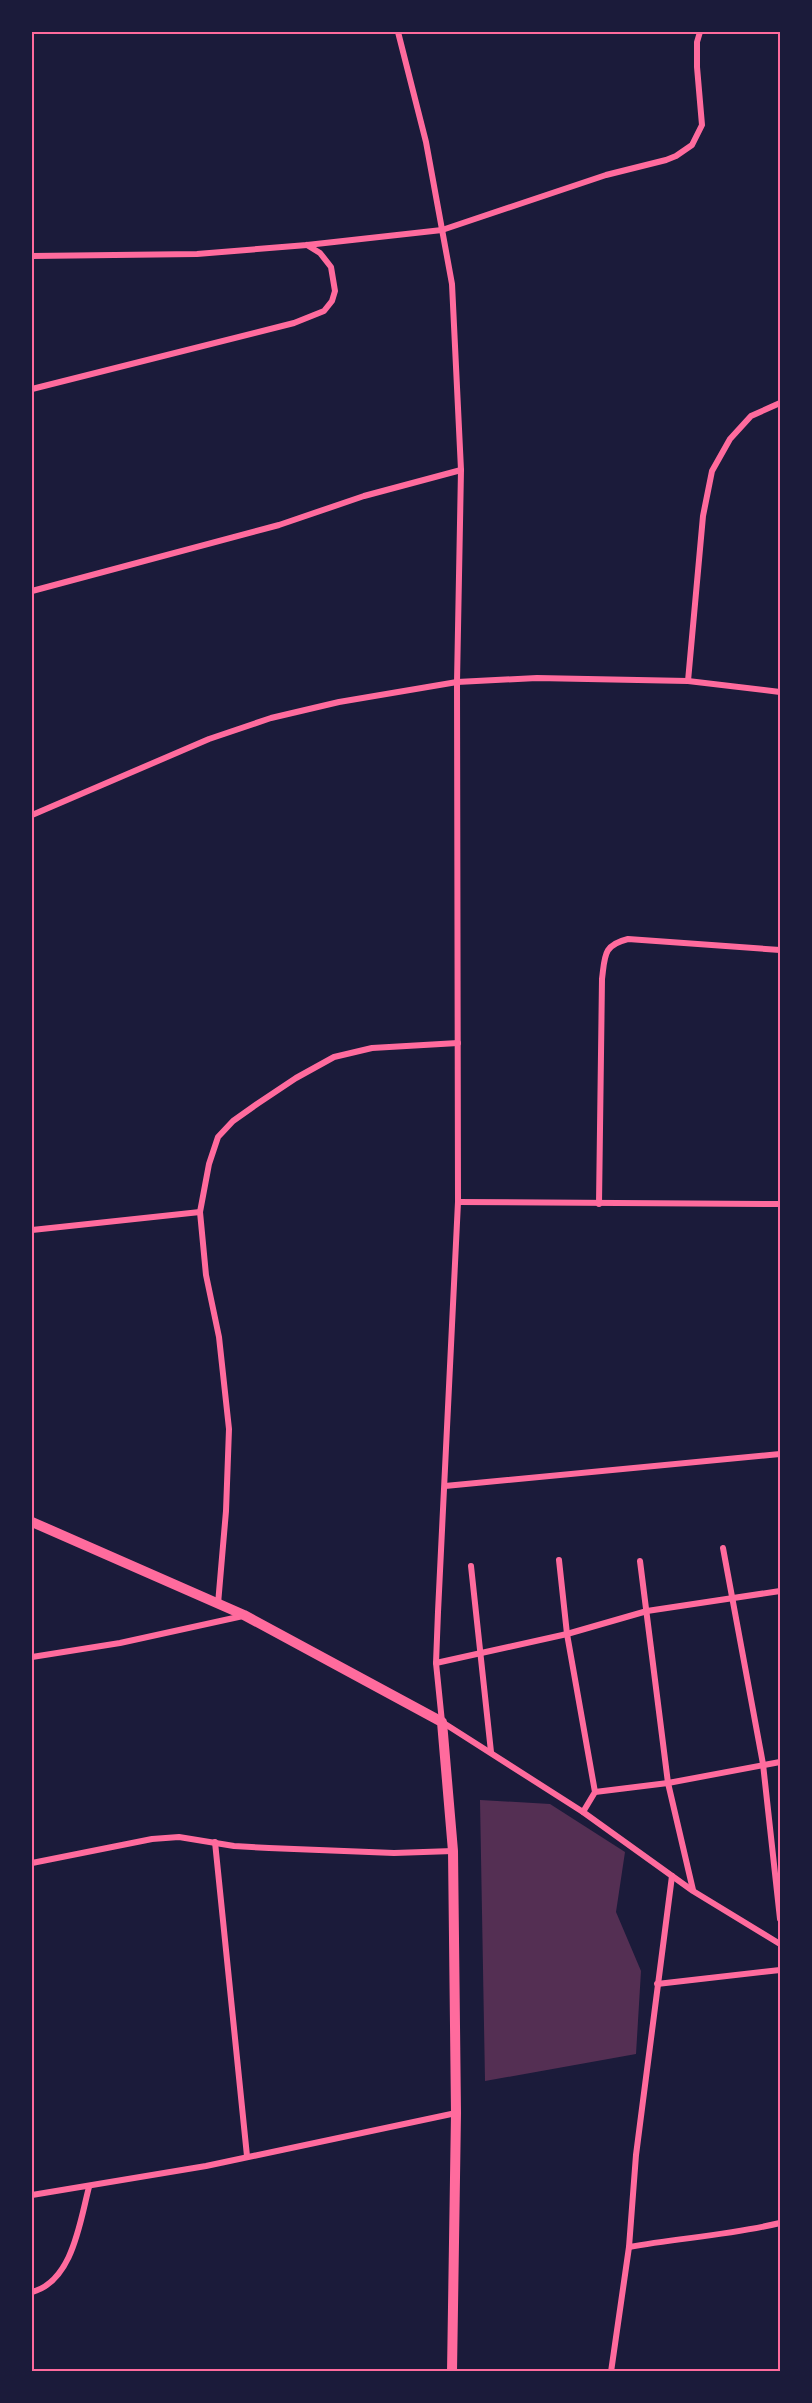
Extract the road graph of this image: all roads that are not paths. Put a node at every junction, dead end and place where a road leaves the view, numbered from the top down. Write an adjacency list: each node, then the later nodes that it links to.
1 (398, 32): 3 (street)
2 (700, 32): 3 (street)
3 (442, 230): 4 (street); 8 (street)
4 (307, 245): 5 (street); 6 (street)
5 (32, 256)
6 (32, 389)
7 (780, 403): 10 (street)
8 (461, 470): 9 (street); 11 (street)
9 (32, 591)
10 (688, 681): 11 (street); 12 (street)
11 (457, 682): 13 (street); 15 (street)
12 (780, 692)
13 (32, 815)
14 (780, 950): 17 (street)
15 (458, 1043): 16 (street); 19 (street)
16 (458, 1202): 17 (street); 22 (street)
17 (599, 1204): 18 (street)
18 (780, 1204)
19 (200, 1212): 20 (street); 30 (street)
20 (32, 1230)
21 (780, 1454): 22 (street)
22 (445, 1486): 36 (street)
23 (32, 1522): 30 (street)
24 (723, 1548): 29 (street)
25 (559, 1560): 33 (street)
26 (640, 1561): 31 (street)
27 (471, 1566): 34 (street)
28 (780, 1591): 29 (street)
29 (732, 1598): 31 (street); 40 (street)
30 (218, 1604): 32 (street)
31 (647, 1611): 33 (street); 41 (street)
32 (244, 1615): 35 (street); 37 (street)
33 (567, 1634): 34 (street); 42 (street)
34 (479, 1654): 36 (street); 38 (street)
35 (32, 1658)
36 (436, 1663): 37 (street)
37 (442, 1722): 38 (street); 45 (street)
38 (491, 1752): 43 (street)
39 (780, 1762): 40 (street)
40 (763, 1764): 41 (street); 49 (street)
41 (668, 1783): 42 (street); 48 (street)
42 (595, 1792): 43 (street)
43 (583, 1812): 47 (street)
44 (215, 1842): 45 (street); 46 (street); 54 (street)
45 (453, 1851): 53 (street)
46 (32, 1863)
47 (672, 1876): 48 (street); 52 (street)
48 (693, 1891): 50 (street)
49 (780, 1919)
50 (780, 1944)
51 (780, 1970): 52 (street)
52 (657, 1984): 58 (street)
53 (456, 2114): 54 (street); 60 (street)
54 (247, 2156): 55 (street)
55 (89, 2187): 56 (street); 59 (street)
56 (32, 2195)
57 (780, 2223): 58 (street)
58 (629, 2247): 61 (street)
59 (32, 2292)
60 (452, 2372)
61 (611, 2372)

